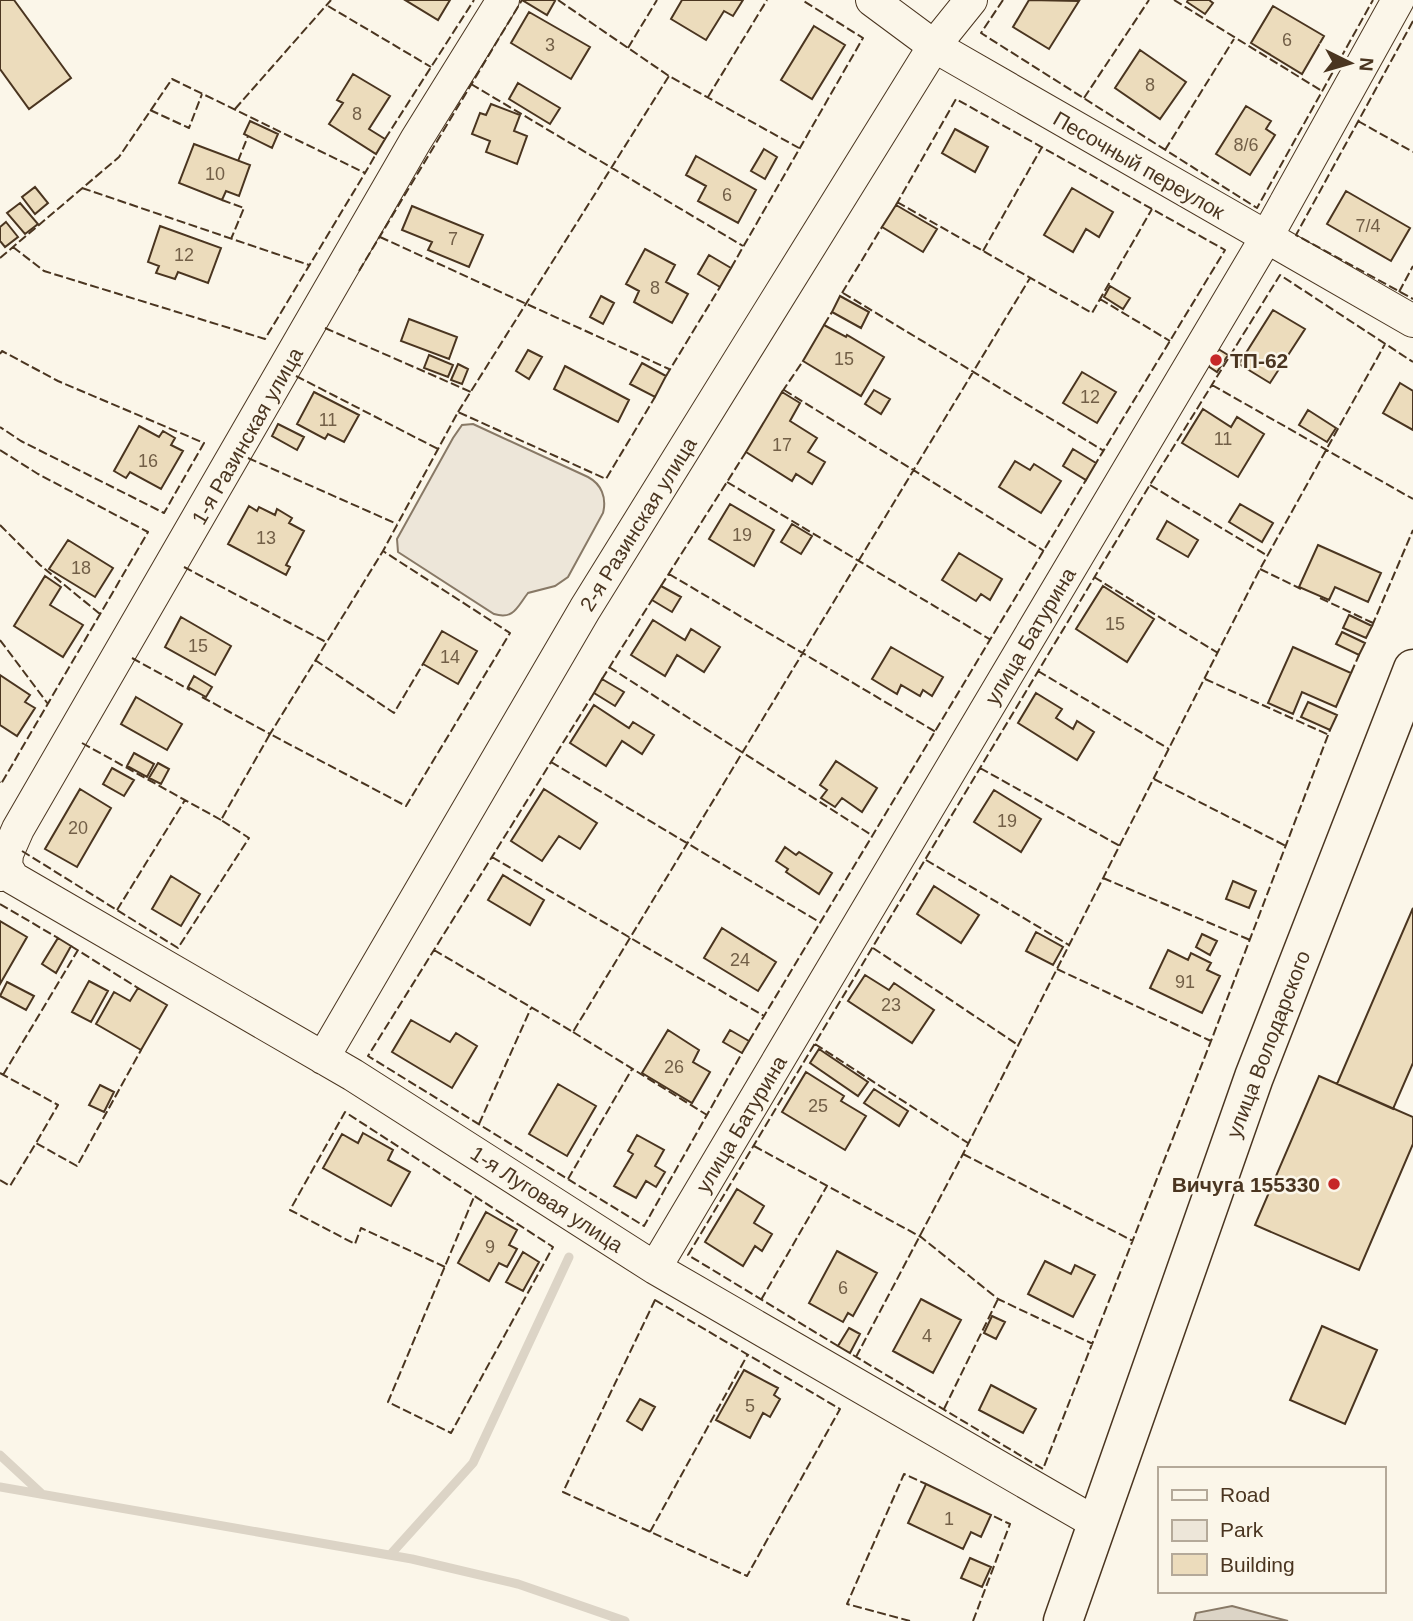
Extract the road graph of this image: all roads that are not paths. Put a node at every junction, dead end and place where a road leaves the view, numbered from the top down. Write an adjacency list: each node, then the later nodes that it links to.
1 (503, 0): 9 (street, 1-я Разинская улица)
2 (872, 0): 5 (street, Песочный переулок)
3 (971, 0): 5 (street, 2-я Разинская улица)
4 (1398, 0): 6 (street, улица Батурина)
5 (934, 46): 6 (street, Песочный переулок); 10 (street, 2-я Разинская улица)
6 (1266, 238): 7 (street, Песочный переулок); 11 (street, улица Батурина)
7 (1413, 321)
8 (1413, 668): 12 (main road, улица Володарского)
9 (3, 871): 10 (street, 1-я Луговая улица)
10 (323, 1058): 11 (street, 1-я Луговая улица)
11 (655, 1268): 12 (street, 1-я Луговая улица)
12 (1097, 1523): 13 (main road, улица Володарского)
13 (1063, 1621)

